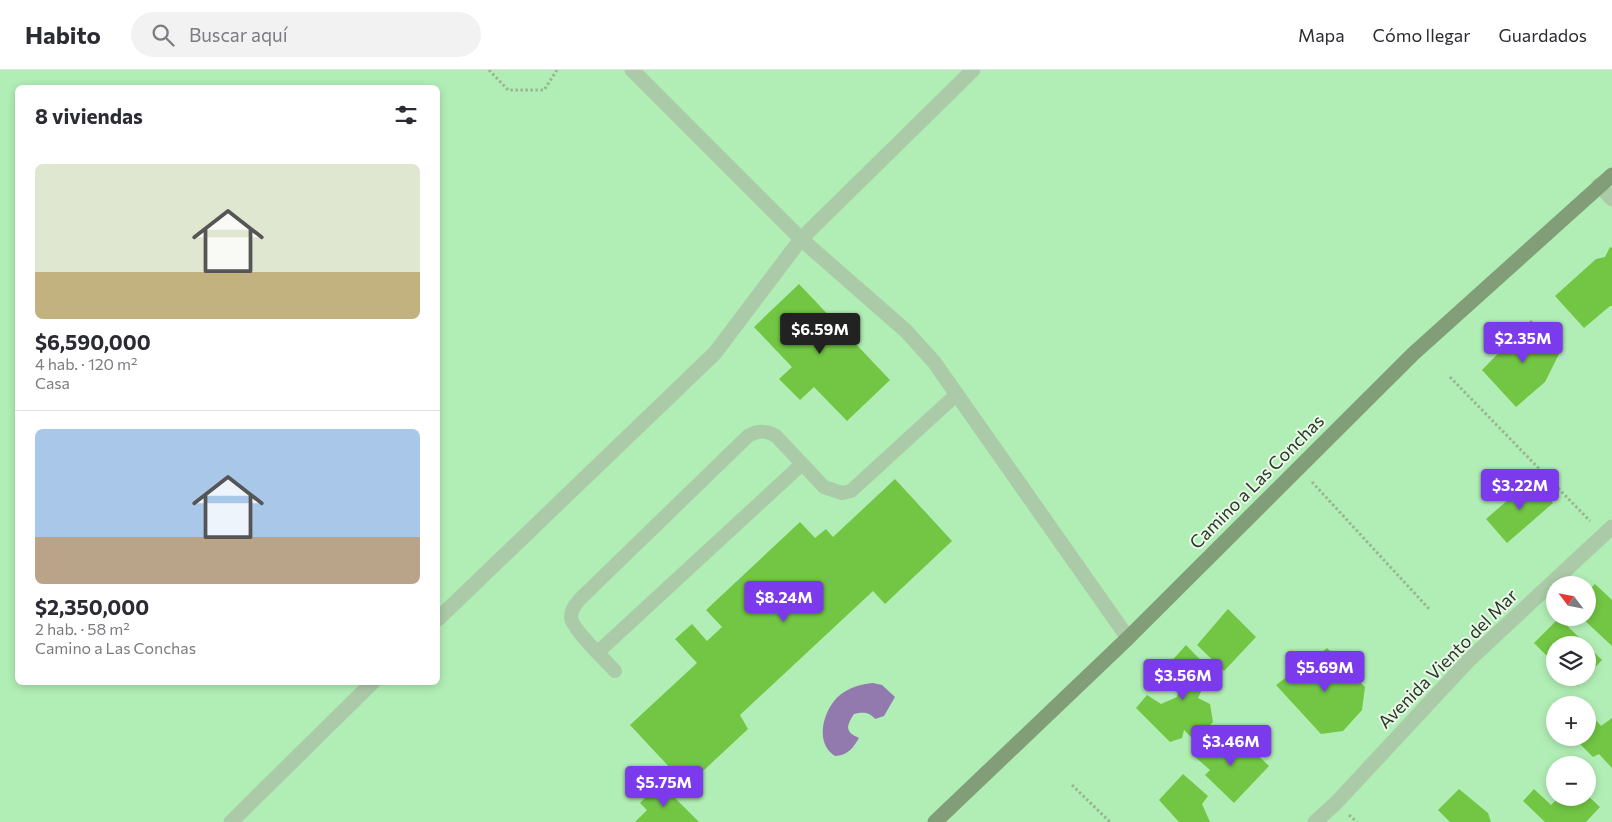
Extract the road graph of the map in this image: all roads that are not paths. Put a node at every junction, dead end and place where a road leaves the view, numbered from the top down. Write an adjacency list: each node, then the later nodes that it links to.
1 (632, 70): 6 (street)
2 (973, 70): 6 (street)
3 (1612, 175): 4 (street, Camino a Las Conchas)
4 (1599, 185): 5 (street); 11 (street, Camino a Las Conchas)
5 (1612, 199)
6 (801, 239): 7 (street); 10 (street)
7 (956, 394): 8 (lane); 11 (street)
8 (802, 464): 12 (lane); 12 (lane)
9 (1607, 531): 17 (street, Avenida Viento del Mar)
10 (440, 617)
11 (1128, 638): 16 (street, Camino a Las Conchas)
12 (598, 652): 13 (lane)
13 (615, 671)
14 (370, 685): 15 (street)
15 (231, 822)
16 (935, 822)
17 (1315, 822)

